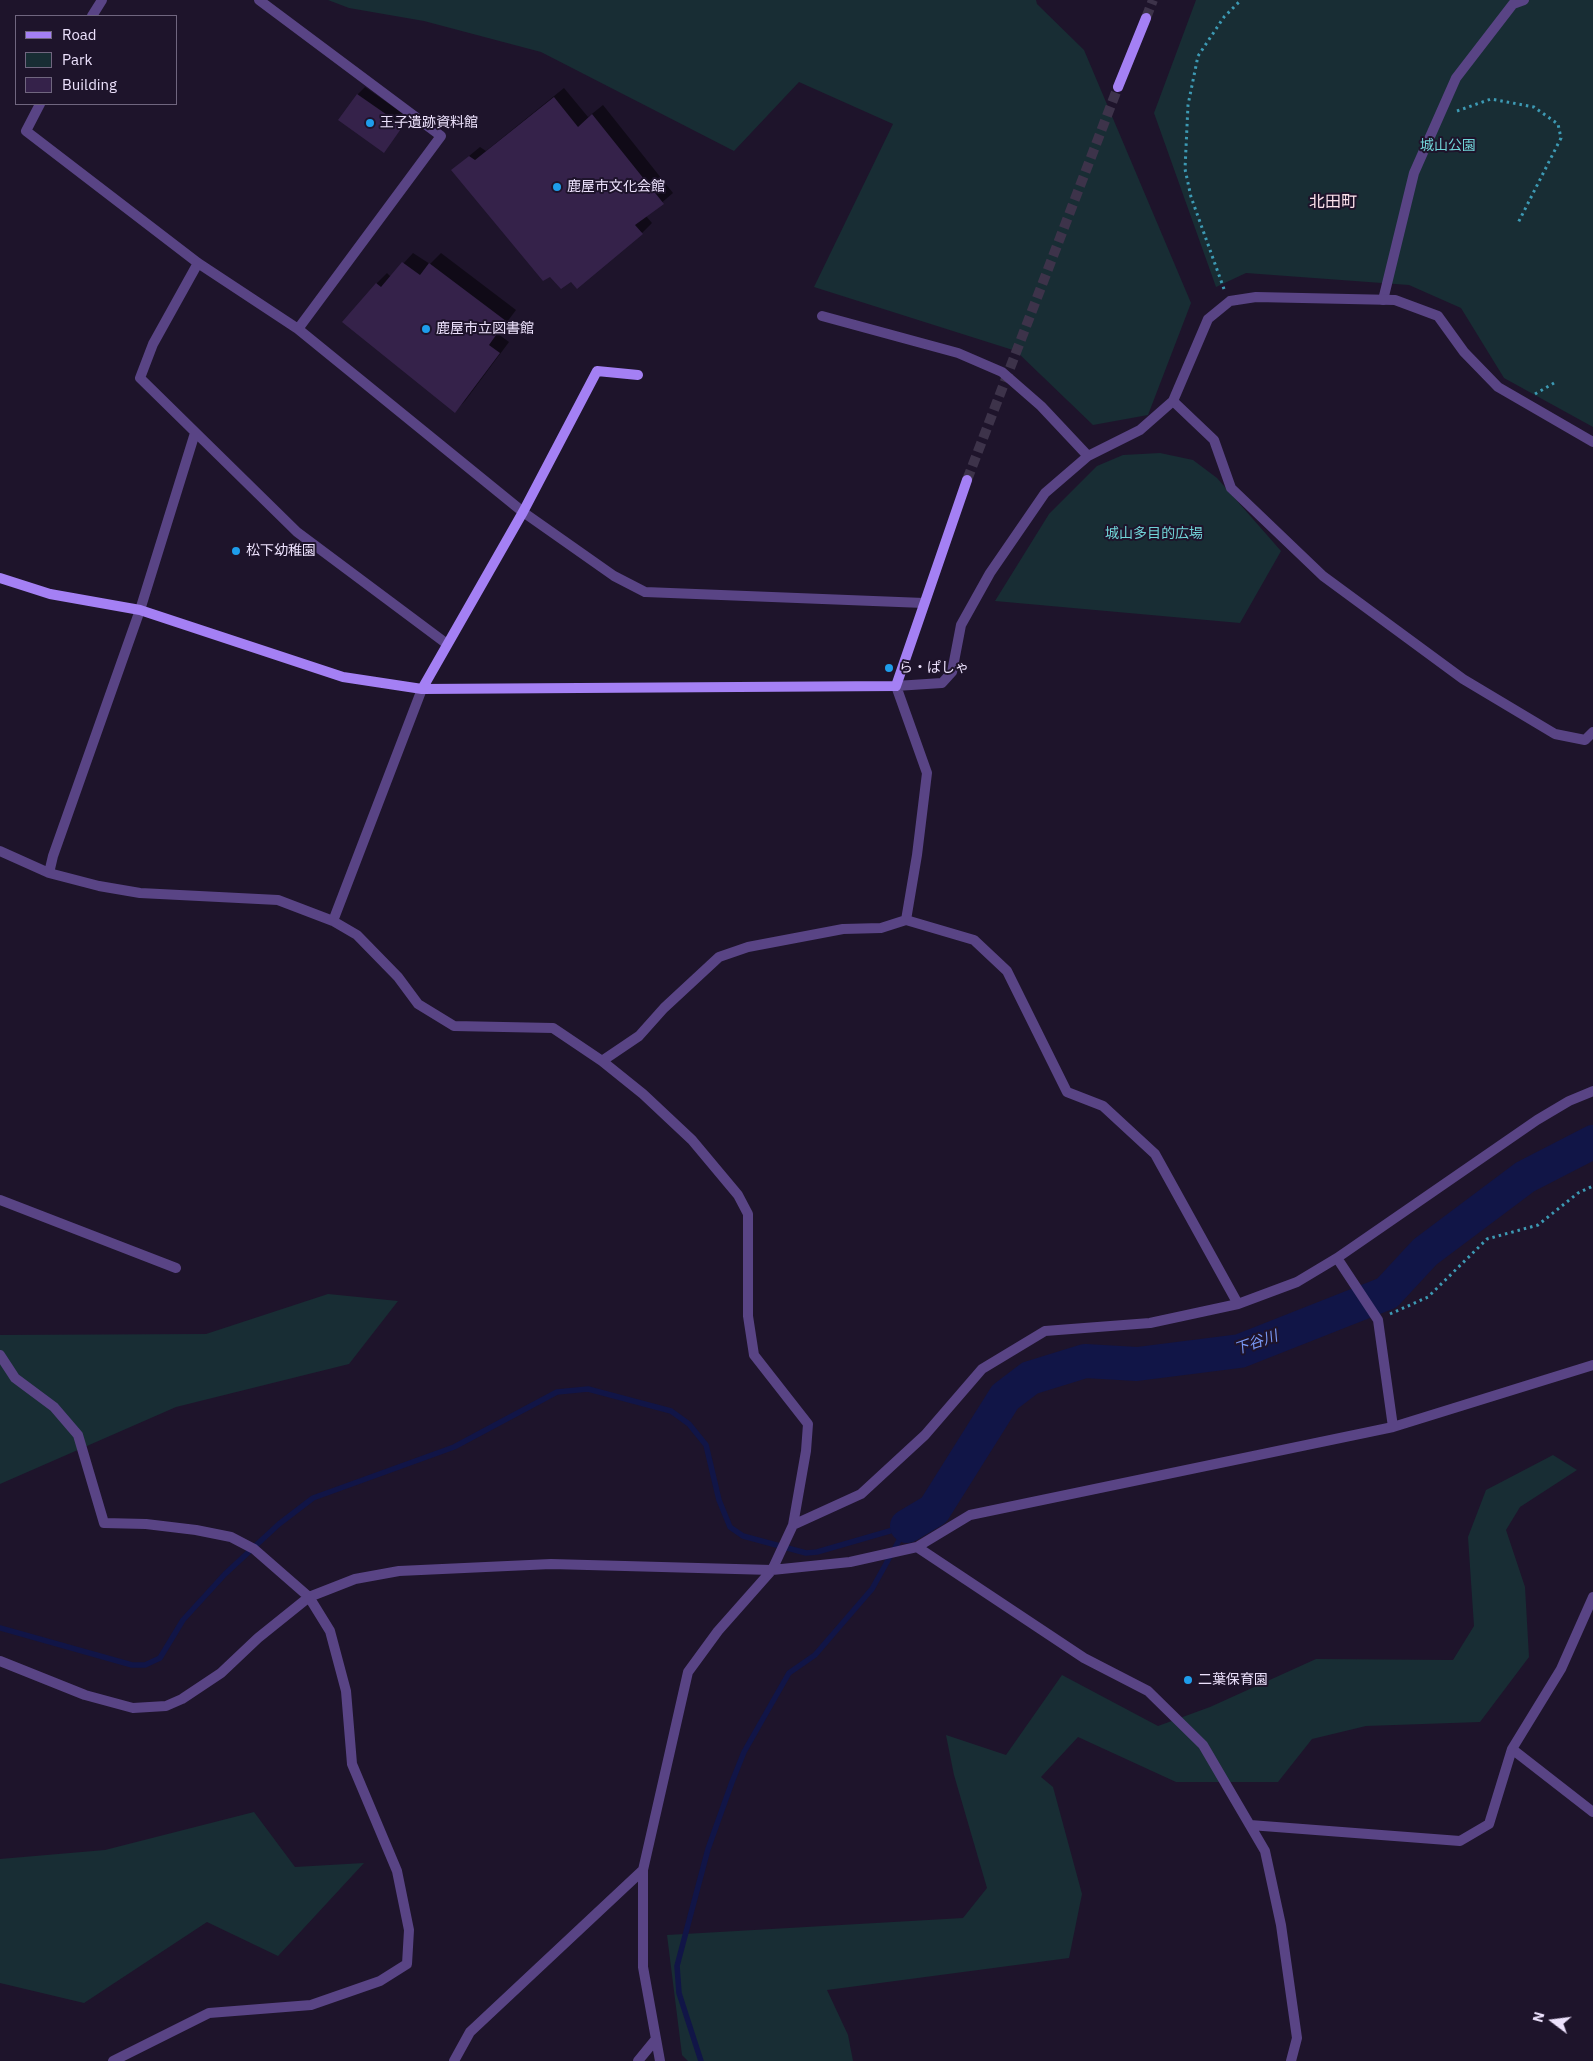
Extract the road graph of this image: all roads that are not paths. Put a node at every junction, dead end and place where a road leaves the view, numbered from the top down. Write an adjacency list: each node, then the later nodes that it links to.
1 (102, 0): 4 (street)
2 (259, 0): 11 (street)
3 (1524, 0): 9 (street)
4 (93, 15)
5 (1146, 18): 6 (street)
6 (1118, 88)
7 (39, 105): 8 (street)
8 (198, 263): 11 (street); 14 (street)
9 (1383, 300): 13 (street); 15 (street)
10 (822, 316): 16 (street)
11 (298, 329): 18 (street)
12 (638, 376): 18 (street)
13 (1173, 401): 16 (street); 25 (street)
14 (196, 433): 21 (street); 22 (street)
15 (1593, 442)
16 (1088, 456): 23 (street)
17 (967, 480): 20 (street)
18 (522, 512): 20 (street); 22 (street)
19 (0, 578): 21 (street)
20 (924, 603): 23 (street)
21 (140, 610): 24 (street); 27 (street)
22 (447, 644): 24 (street)
23 (896, 686): 24 (street); 28 (street)
24 (422, 689): 29 (street)
25 (1593, 732)
26 (0, 851): 27 (street)
27 (49, 873): 29 (street)
28 (906, 920): 30 (street); 35 (street)
29 (332, 921): 30 (street)
30 (602, 1061): 39 (street)
31 (1593, 1090): 33 (street)
32 (0, 1200): 34 (street)
33 (1337, 1258): 35 (street); 38 (street)
34 (176, 1268)
35 (1238, 1304): 39 (street)
36 (0, 1355): 42 (street)
37 (1593, 1365): 38 (street)
38 (1392, 1427): 40 (street)
39 (794, 1525): 41 (street)
40 (916, 1547): 41 (street); 47 (street)
41 (772, 1570): 42 (street); 48 (street)
42 (309, 1597): 44 (street); 50 (street)
43 (1593, 1597): 45 (street)
44 (0, 1661)
45 (1512, 1749): 46 (street); 47 (street)
46 (1593, 1812)
47 (1250, 1825): 54 (street)
48 (643, 1870): 49 (street); 51 (street)
49 (656, 2039): 52 (street); 53 (street)
50 (113, 2061)
51 (454, 2061)
52 (638, 2061)
53 (660, 2061)
54 (1291, 2061)

